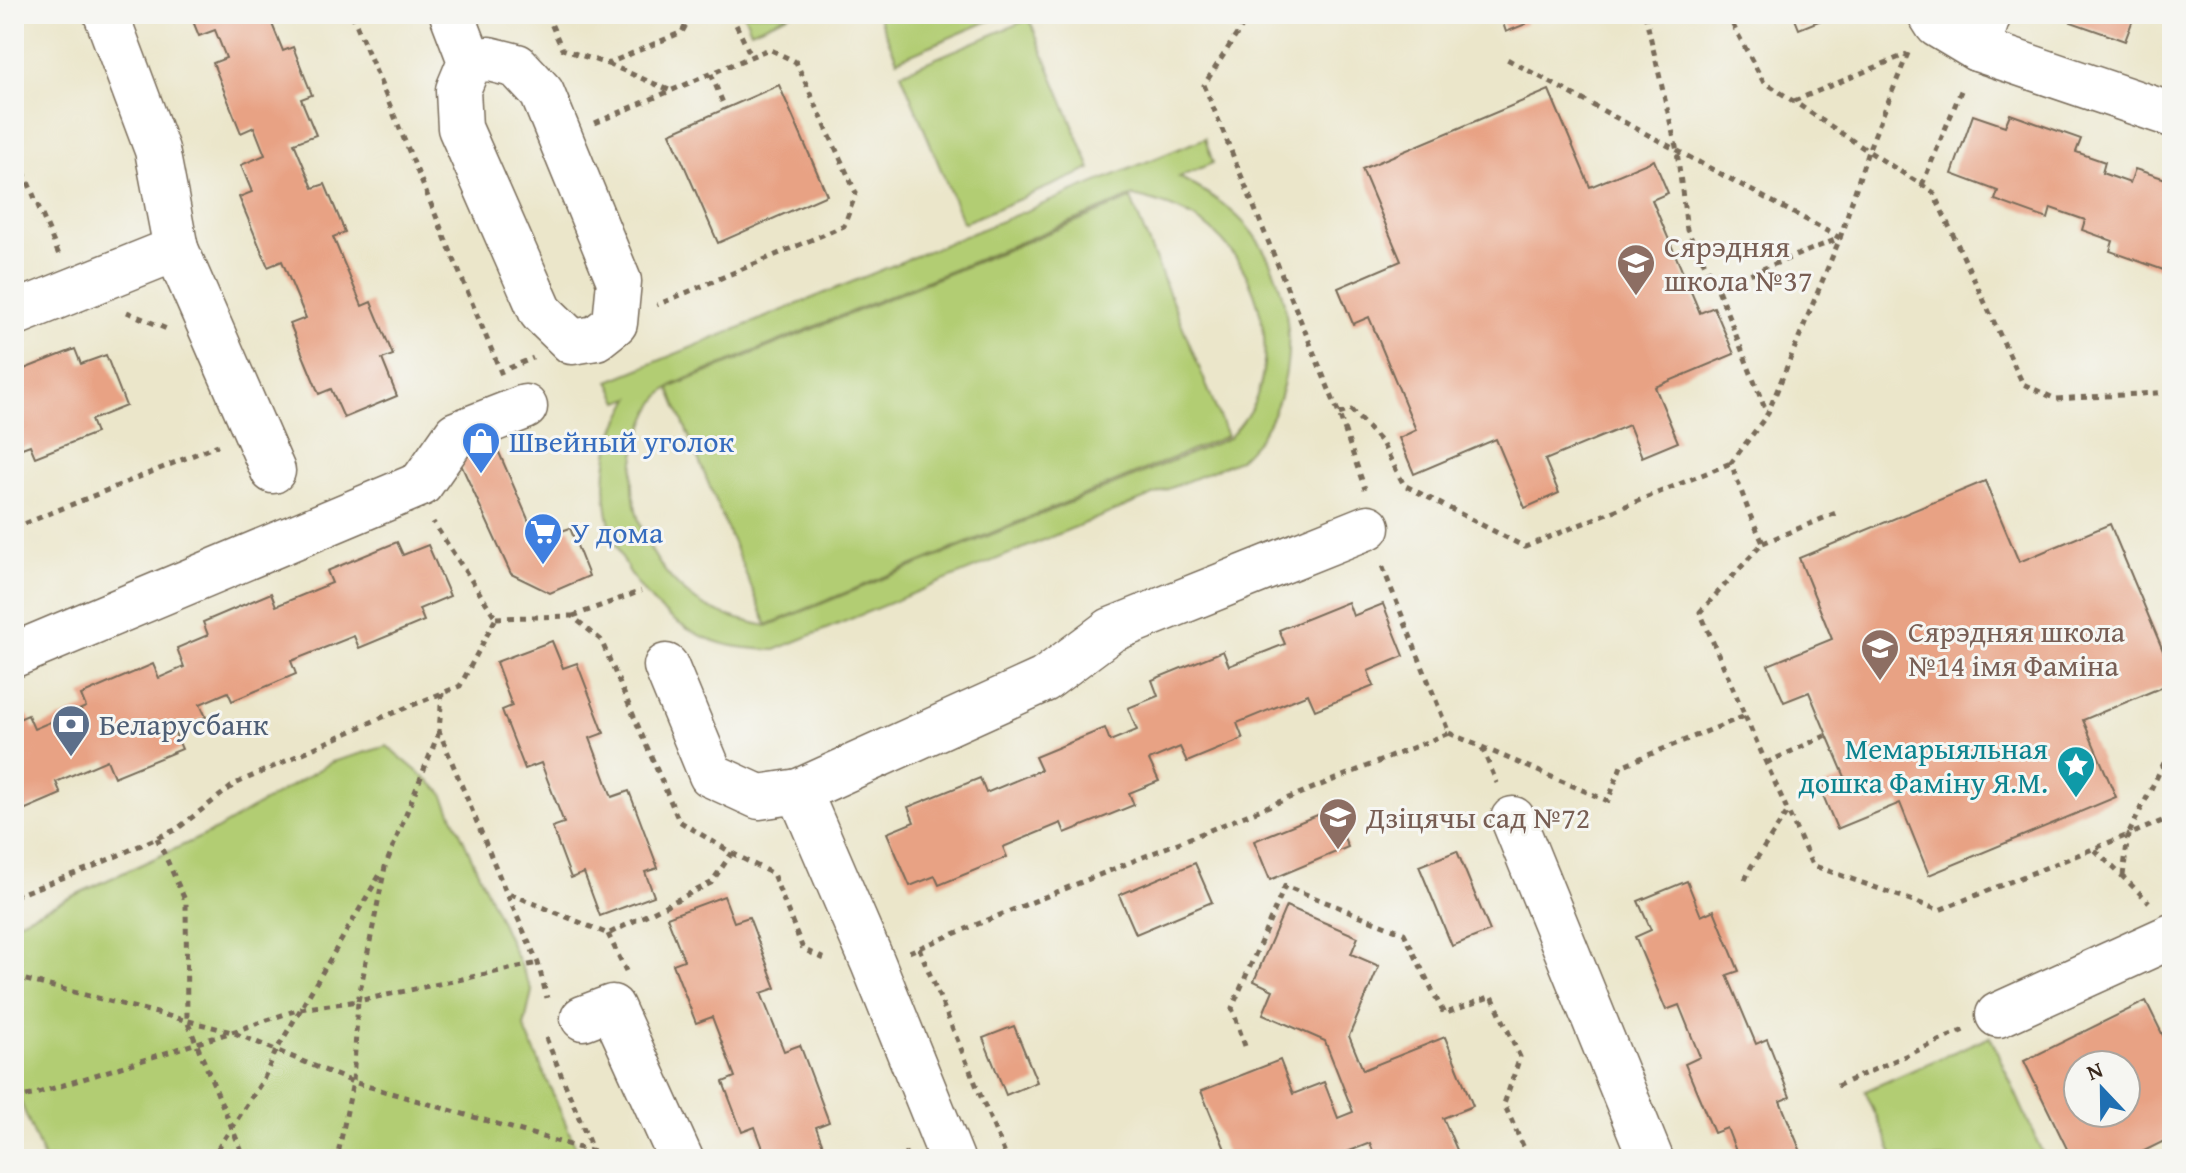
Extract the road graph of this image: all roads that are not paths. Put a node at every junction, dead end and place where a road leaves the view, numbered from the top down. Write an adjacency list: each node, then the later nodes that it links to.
1 (106, 14): 7 (lane)
2 (452, 14): 5 (lane)
3 (1921, 28): 4 (lane)
4 (1978, 46): 6 (lane)
5 (470, 61): 5 (lane)
6 (2172, 115)
7 (176, 249): 8 (lane); 10 (lane)
8 (14, 314)
9 (521, 408): 12 (lane)
10 (273, 471)
11 (1368, 527): 14 (lane)
12 (14, 655)
13 (666, 666): 14 (lane)
14 (799, 791): 20 (lane)
15 (1513, 819): 21 (lane)
16 (2163, 921): 18 (lane)
17 (564, 1014): 19 (lane)
18 (1998, 1015)
19 (681, 1159)
20 (952, 1159)
21 (1651, 1159)

